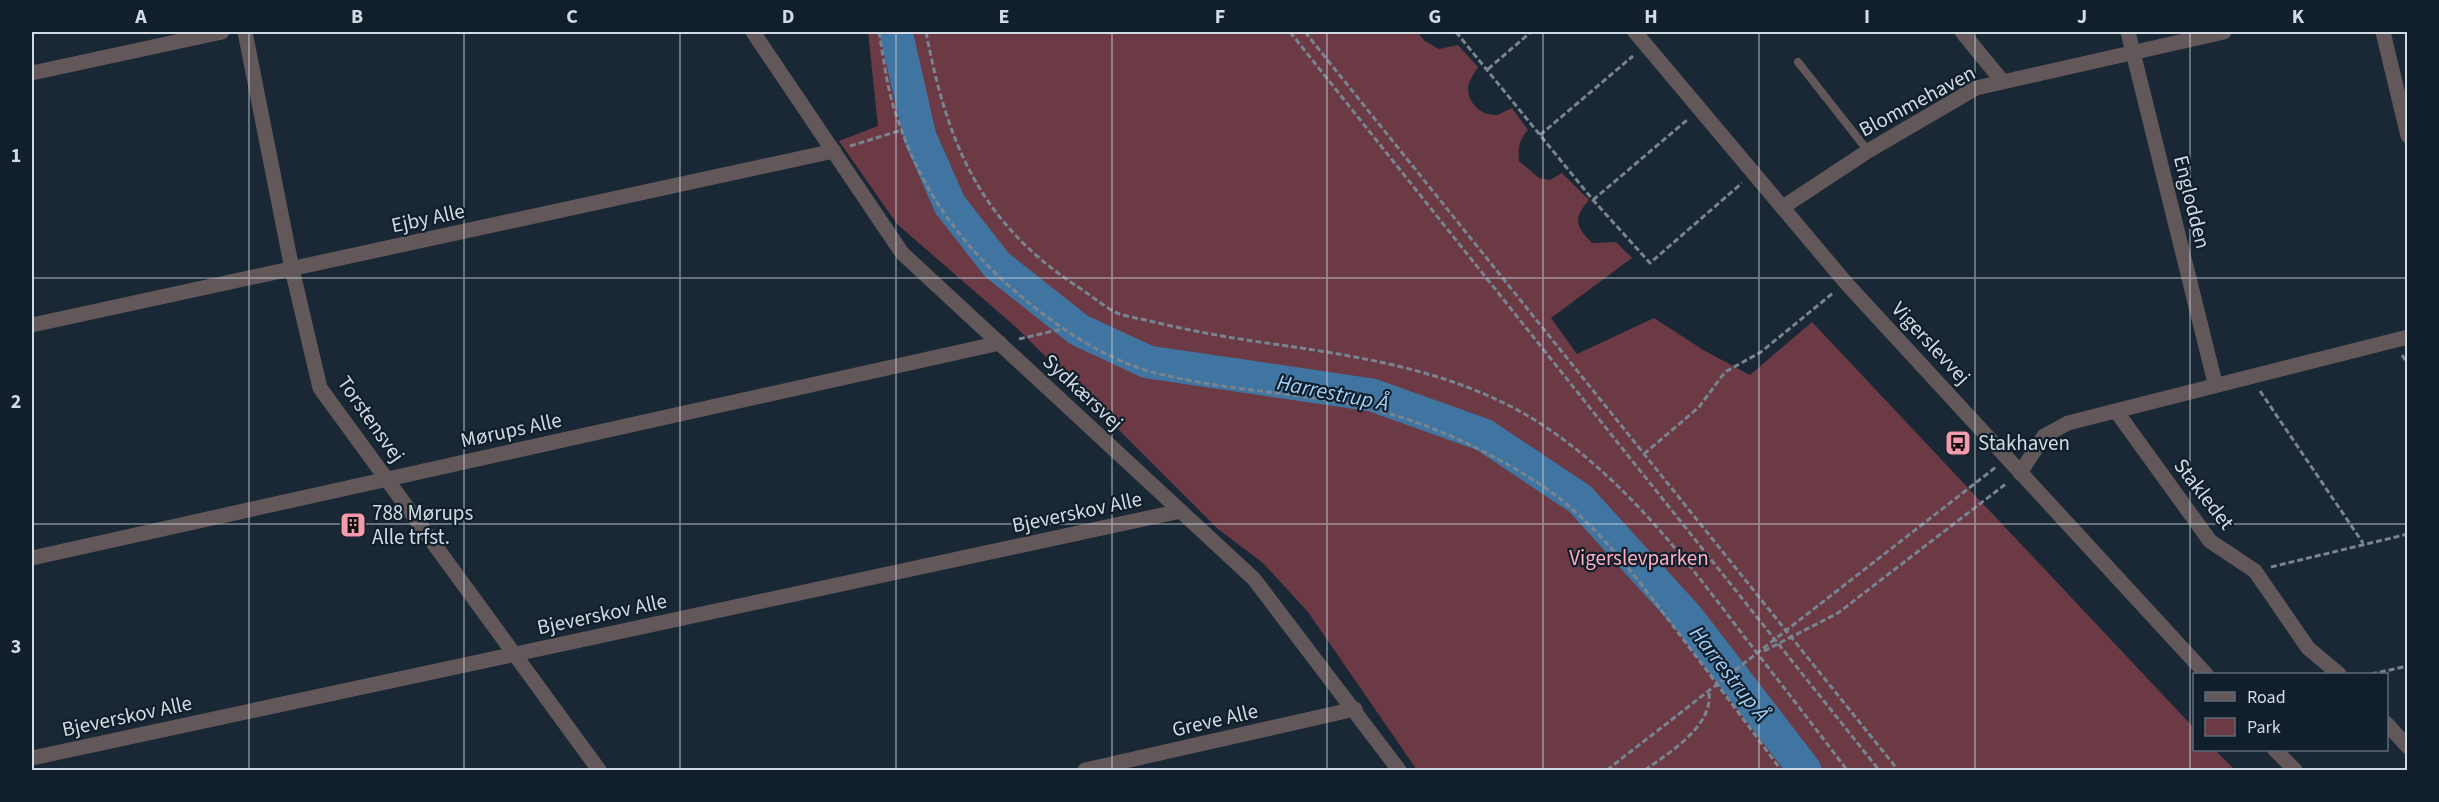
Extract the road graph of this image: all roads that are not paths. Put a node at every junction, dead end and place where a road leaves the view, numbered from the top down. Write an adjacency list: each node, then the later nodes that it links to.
1 (222, 32): 11 (street)
2 (245, 32): 17 (street, Torstensvej)
3 (753, 32): 15 (street, Sydkærsvej)
4 (1635, 32): 16 (street, Vigerslevvej)
5 (1962, 32): 12 (street)
6 (2128, 32): 9 (street, Englodden)
7 (2224, 32): 9 (street, Blommehaven)
8 (2383, 32): 13 (street)
9 (2133, 52): 12 (street, Blommehaven); 21 (street, Englodden)
10 (1798, 62): 14 (lane)
11 (32, 73)
12 (2003, 82): 14 (street, Blommehaven)
13 (2408, 136)
14 (1868, 150): 16 (street, Blommehaven)
15 (834, 152): 17 (street, Ejby Alle); 20 (street, Sydkærsvej)
16 (1784, 207): 23 (street, Vigerslevvej)
17 (292, 269): 18 (street, Ejby Alle); 24 (street, Torstensvej)
18 (32, 324)
19 (2408, 337): 21 (street)
20 (1000, 344): 24 (street, Mørups Alle); 25 (street, Sydkærsvej)
21 (2215, 383): 22 (street)
22 (2116, 411): 23 (street); 29 (street, Stakledet)
23 (2020, 473): 28 (street, Vigerslevvej)
24 (388, 479): 26 (street, Mørups Alle); 27 (street, Torstensvej)
25 (1181, 511): 27 (street, Bjeverskov Alle); 30 (street, Sydkærsvej)
26 (32, 558)
27 (516, 654): 34 (street, Bjeverskov Alle); 35 (street, Torstensvej)
28 (2204, 673)
29 (2337, 673)
30 (1355, 710): 36 (street, Greve Alle); 37 (street, Sydkærsvej)
31 (2388, 725): 32 (street)
32 (2408, 747)
33 (2276, 751): 38 (street)
34 (32, 758)
35 (599, 771)
36 (1085, 771)
37 (1400, 771)
38 (2295, 771)

